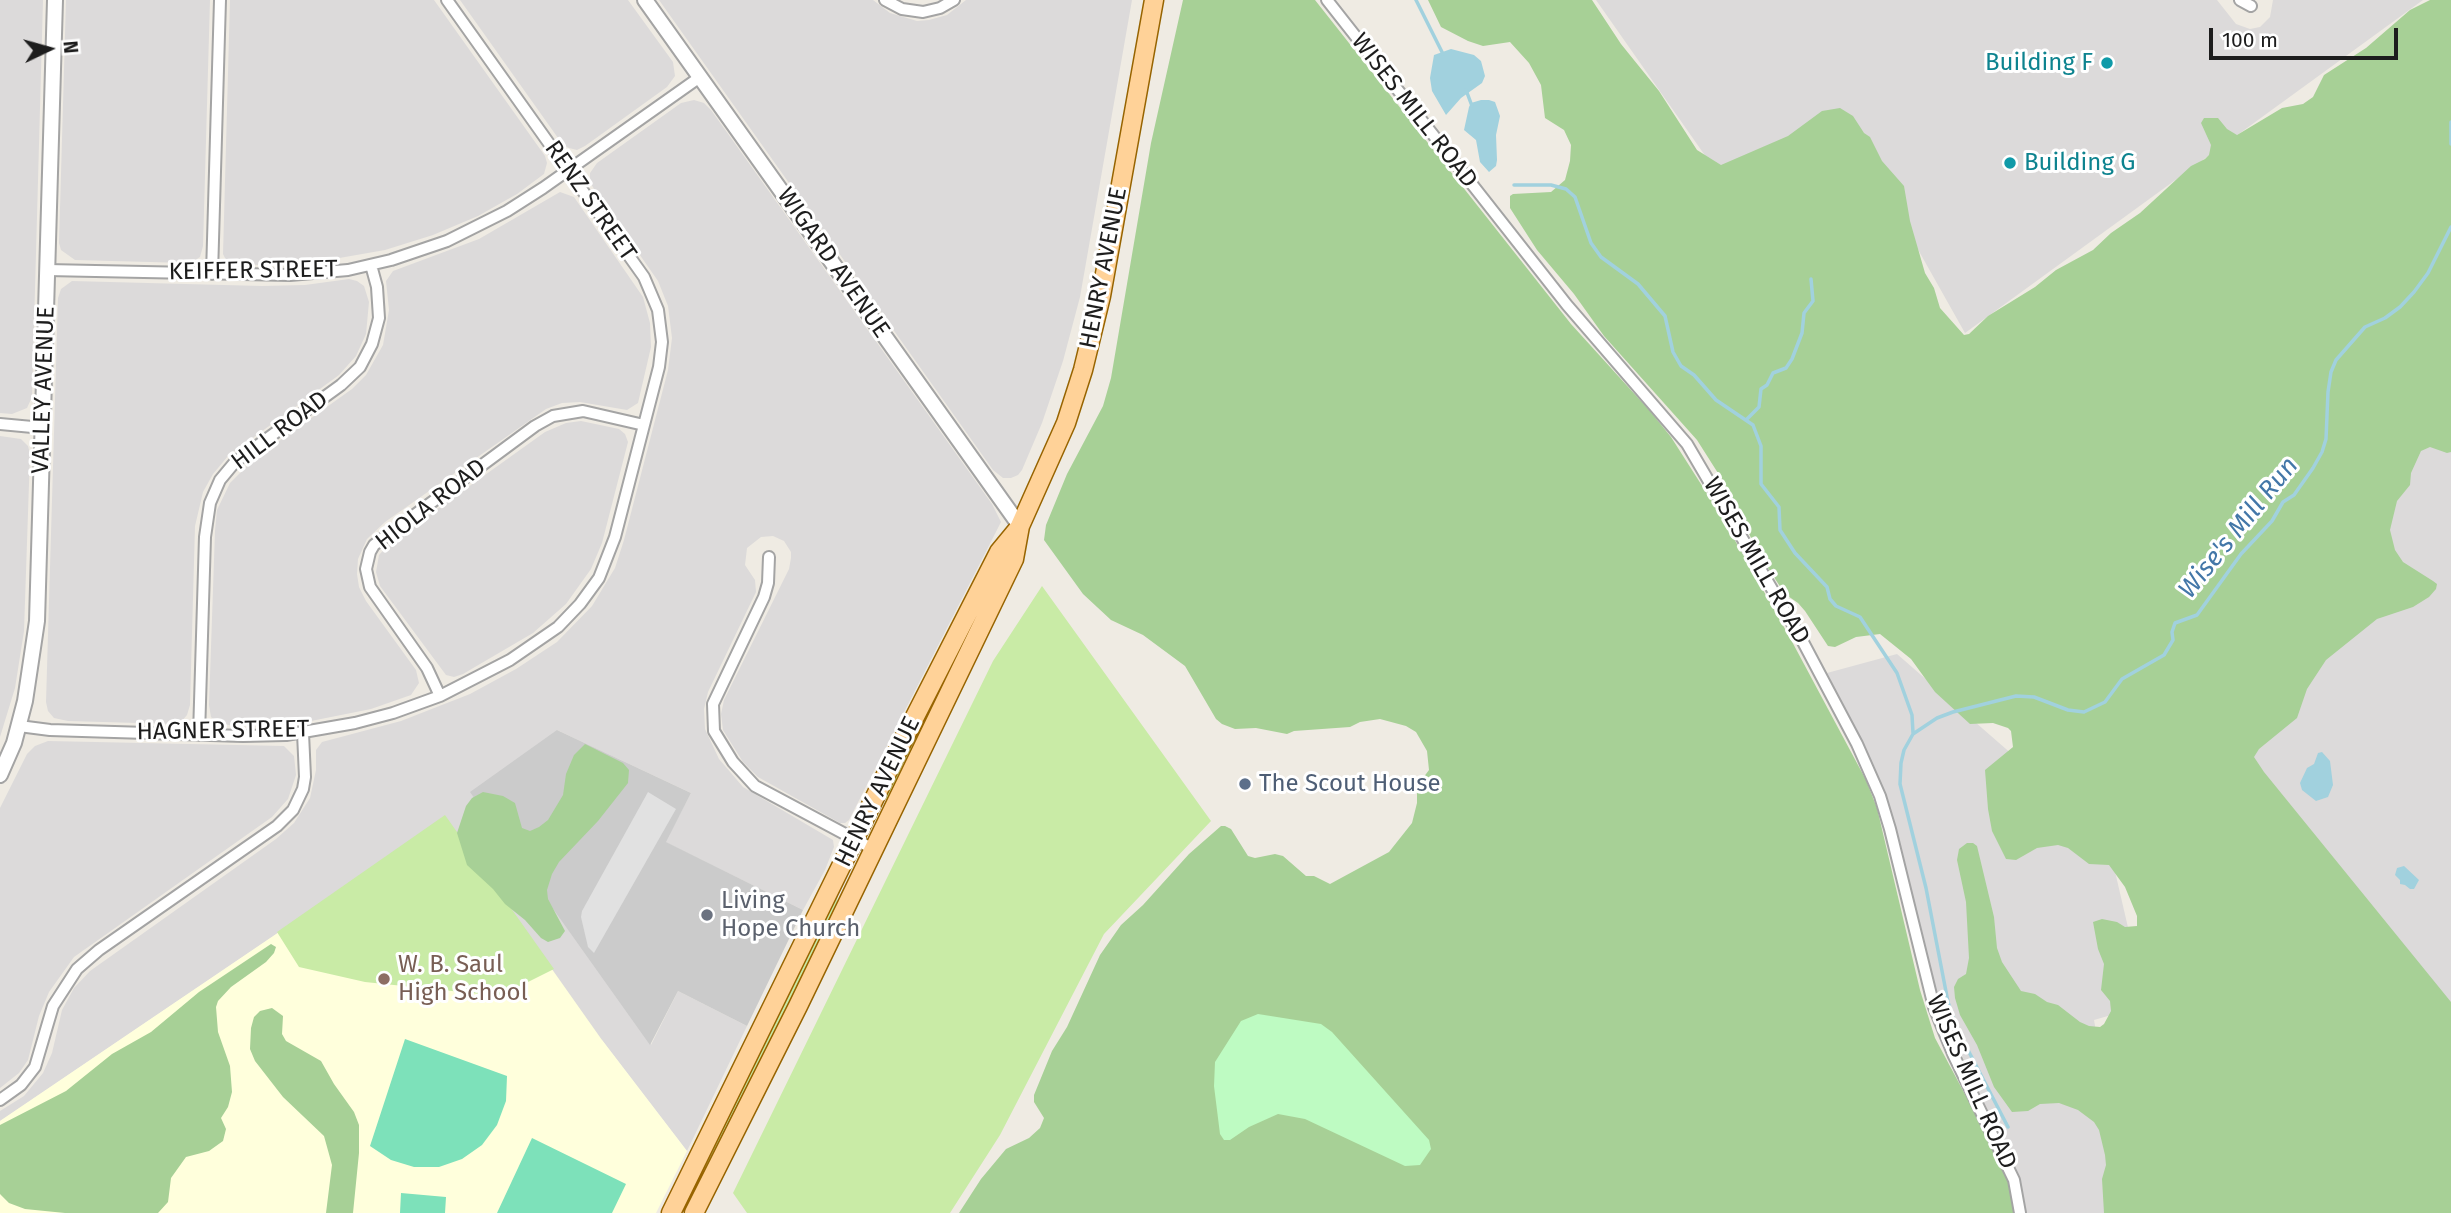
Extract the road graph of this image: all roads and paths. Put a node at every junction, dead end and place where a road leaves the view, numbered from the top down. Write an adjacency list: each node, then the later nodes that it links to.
1 (55, 0): 14 (street, VALLEY AVENUE)
2 (220, 0): 15 (street)
3 (447, 0): 12 (street, RENZ STREET)
4 (645, 0): 11 (street, WIGARD AVENUE)
5 (885, 0): 6 (street)
6 (954, 0)
7 (1154, 0): 19 (main road, HENRY AVENUE)
8 (1326, 0): 31 (street, WISES MILL ROAD)
9 (2240, 0): 10 (street)
10 (2251, 6)
11 (700, 77): 12 (street, KEIFFER STREET); 19 (street, WIGARD AVENUE)
12 (569, 171): 13 (street, KEIFFER STREET); 17 (street, RENZ STREET)
13 (371, 265): 15 (street, KEIFFER STREET); 24 (street, HILL ROAD)
14 (47, 270): 15 (street, KEIFFER STREET); 18 (street, VALLEY AVENUE)
15 (212, 274)
16 (0, 424): 18 (street)
17 (644, 425): 21 (street, HAGNER STREET); 21 (street, HIOLA ROAD)
18 (43, 428): 22 (street, VALLEY AVENUE)
19 (1020, 526): 26 (main road, HENRY AVENUE); 27 (main road, HENRY AVENUE)
20 (769, 557): 26 (street)
21 (440, 696): 23 (street, HAGNER STREET)
22 (19, 726): 24 (street, HAGNER STREET); 25 (street, VALLEY AVENUE)
23 (303, 733): 24 (street, HAGNER STREET); 28 (street)
24 (199, 735)
25 (0, 775)
26 (854, 840): 27 (street); 29 (main road, HENRY AVENUE)
27 (873, 849): 30 (main road, HENRY AVENUE)
28 (0, 1100)
29 (671, 1213)
30 (694, 1213)
31 (2020, 1213)

